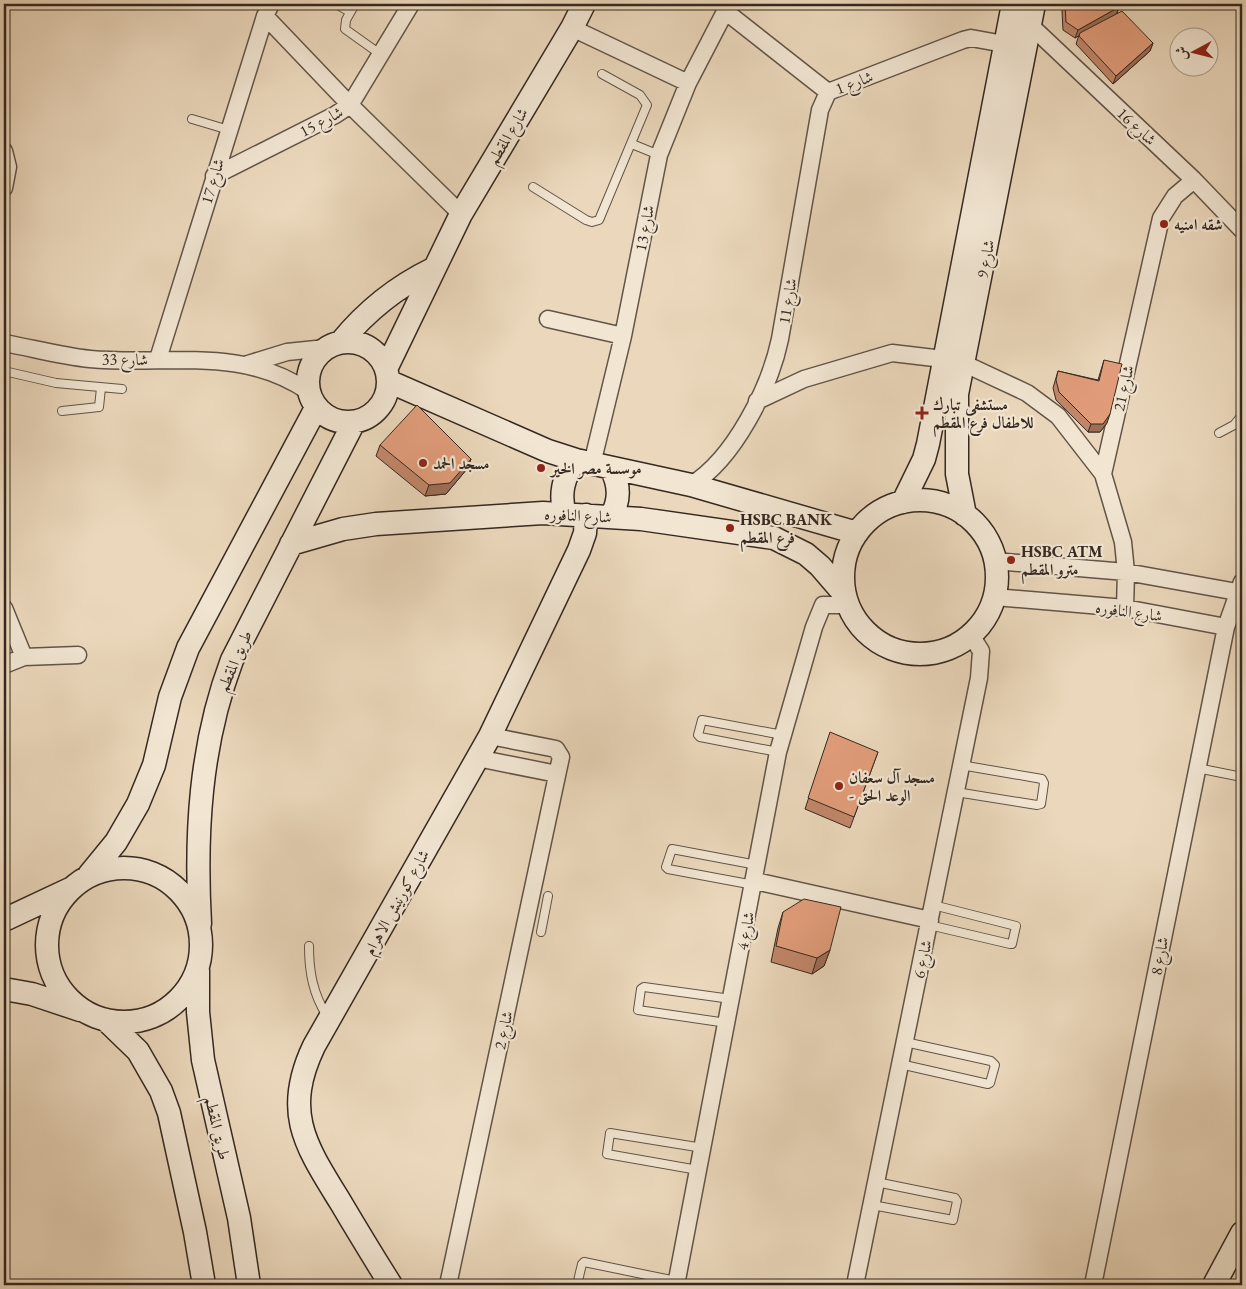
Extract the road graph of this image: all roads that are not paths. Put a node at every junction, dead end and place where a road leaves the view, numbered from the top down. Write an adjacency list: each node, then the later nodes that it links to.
1 (336, 4): 8 (lane)
2 (355, 4): 8 (lane)
3 (411, 4): 12 (street, شارع 15)
4 (584, 4): 10 (main road, شارع المقطم)
5 (1013, 4): 11 (main road, شارع 9)
6 (727, 7): 14 (street, شارع 13); 15 (street, شارع 1)
7 (268, 10): 16 (street); 18 (street, شارع 17)
8 (350, 12): 12 (lane)
9 (1032, 14): 23 (street, شارع 16); 36 (main road, شارع 9)
10 (572, 28): 14 (street); 26 (main road, شارع المقطم)
11 (1004, 44): 15 (street, شارع 1); 33 (main road, شارع 9)
12 (380, 54): 16 (street, شارع 15)
13 (602, 74): 19 (lane)
14 (688, 82): 21 (street, شارع 13)
15 (828, 92): 42 (street, شارع 11)
16 (350, 105): 22 (street, شارع 15); 26 (street)
17 (192, 119): 18 (lane)
18 (229, 130): 22 (street, شارع 17)
19 (632, 144): 21 (lane); 24 (lane)
20 (4, 151): 25 (street)
21 (659, 155): 30 (street, شارع 13)
22 (214, 176): 34 (street, شارع 17)
23 (1194, 180): 27 (street, شارع 16); 48 (street, شارع 21)
24 (533, 187)
25 (4, 188)
26 (461, 214): 28 (main road, شارع المقطم)
27 (1242, 230)
28 (433, 269): 32 (main road); 38 (main road, شارع المقطم)
29 (548, 319): 30 (street)
30 (623, 336): 47 (street, شارع 13)
31 (4, 343): 34 (street, شارع 33)
32 (333, 345): 35 (street, شارع 33); 38 (main road); 41 (main road)
33 (943, 358): 42 (street); 50 (main road, شارع 9)
34 (158, 359): 35 (street, شارع 33)
35 (248, 364): 41 (street, شارع 33)
36 (965, 364): 48 (street); 52 (main road, شارع 9)
37 (4, 371): 39 (lane)
38 (387, 375): 45 (main road); 47 (main road)
39 (101, 388): 40 (lane); 43 (lane)
40 (122, 389)
41 (312, 400): 45 (main road); 77 (main road)
42 (757, 401): 49 (street, شارع 11)
43 (62, 411)
44 (1242, 416): 46 (lane)
45 (354, 422): 55 (main road, طريق المقطم)
46 (1219, 433)
47 (593, 464): 49 (main road); 51 (main road); 53 (main road)
48 (1103, 474): 57 (street)
49 (691, 485): 54 (main road)
50 (903, 502): 52 (main road); 54 (main road)
51 (576, 515): 53 (main road, شارع النافوره); 55 (main road, شارع النافوره); 69 (main road, شارع كورنيش الاهرام)
52 (965, 515): 56 (main road)
53 (611, 517): 60 (main road, شارع النافوره)
54 (857, 533): 60 (main road)
55 (291, 544): 84 (main road, طريق المقطم)
56 (995, 561): 57 (street); 59 (main road)
57 (1126, 572): 58 (street); 62 (street)
58 (1240, 587): 63 (street)
59 (994, 597): 62 (street, شارع النافوره); 64 (main road)
60 (847, 600): 64 (main road); 68 (street, شارع 4)
61 (4, 608): 66 (street)
62 (1125, 608): 63 (street, شارع النافوره)
63 (1226, 627): 73 (street, شارع 8)
64 (971, 635): 72 (street, شارع 6)
65 (78, 656): 66 (street)
66 (24, 657): 67 (street)
67 (4, 665)
68 (783, 735): 70 (street, شارع 4); 70 (lane)
69 (490, 736): 71 (main road, شارع كورنيش الاهرام); 74 (street, شارع 2)
70 (778, 752): 78 (street, شارع 4)
71 (477, 758): 74 (street); 91 (main road, شارع كورنيش الاهرام)
72 (961, 765): 76 (street, شارع 6); 76 (lane)
73 (1197, 768): 75 (lane); 108 (street, شارع 8)
74 (557, 774): 81 (street, شارع 2)
75 (1242, 777)
76 (956, 792): 82 (street, شارع 6)
77 (89, 875): 79 (main road); 84 (main road)
78 (756, 877): 78 (lane); 82 (street); 89 (street, شارع 4)
79 (71, 888): 83 (main road); 90 (main road)
80 (548, 896): 81 (lane)
81 (537, 911): 85 (lane); 105 (street, شارع 2)
82 (930, 916): 82 (lane); 94 (street, شارع 6)
83 (4, 920)
84 (200, 924): 87 (main road)
85 (541, 932)
86 (309, 946): 91 (lane)
87 (198, 969): 92 (main road); 103 (main road, طريق المقطم)
88 (4, 989): 90 (main road)
89 (732, 999): 93 (street, شارع 4); 93 (lane)
90 (83, 1011): 92 (main road)
91 (329, 1020): 104 (main road, شارع كورنيش الاهرام)
92 (107, 1021): 102 (main road)
93 (727, 1023): 96 (street, شارع 4)
94 (905, 1042): 95 (street, شارع 6); 95 (lane)
95 (900, 1064): 98 (street, شارع 6)
96 (702, 1148): 97 (street, شارع 4); 97 (lane)
97 (698, 1170): 101 (street, شارع 4)
98 (876, 1182): 99 (street, شارع 6); 99 (lane)
99 (872, 1205): 107 (street, شارع 6)
100 (1242, 1234): 109 (main road)
101 (676, 1283): 106 (lane)
102 (204, 1285)
103 (250, 1285)
104 (391, 1285)
105 (448, 1285)
106 (577, 1285)
107 (855, 1285)
108 (1093, 1285)
109 (1214, 1285)

